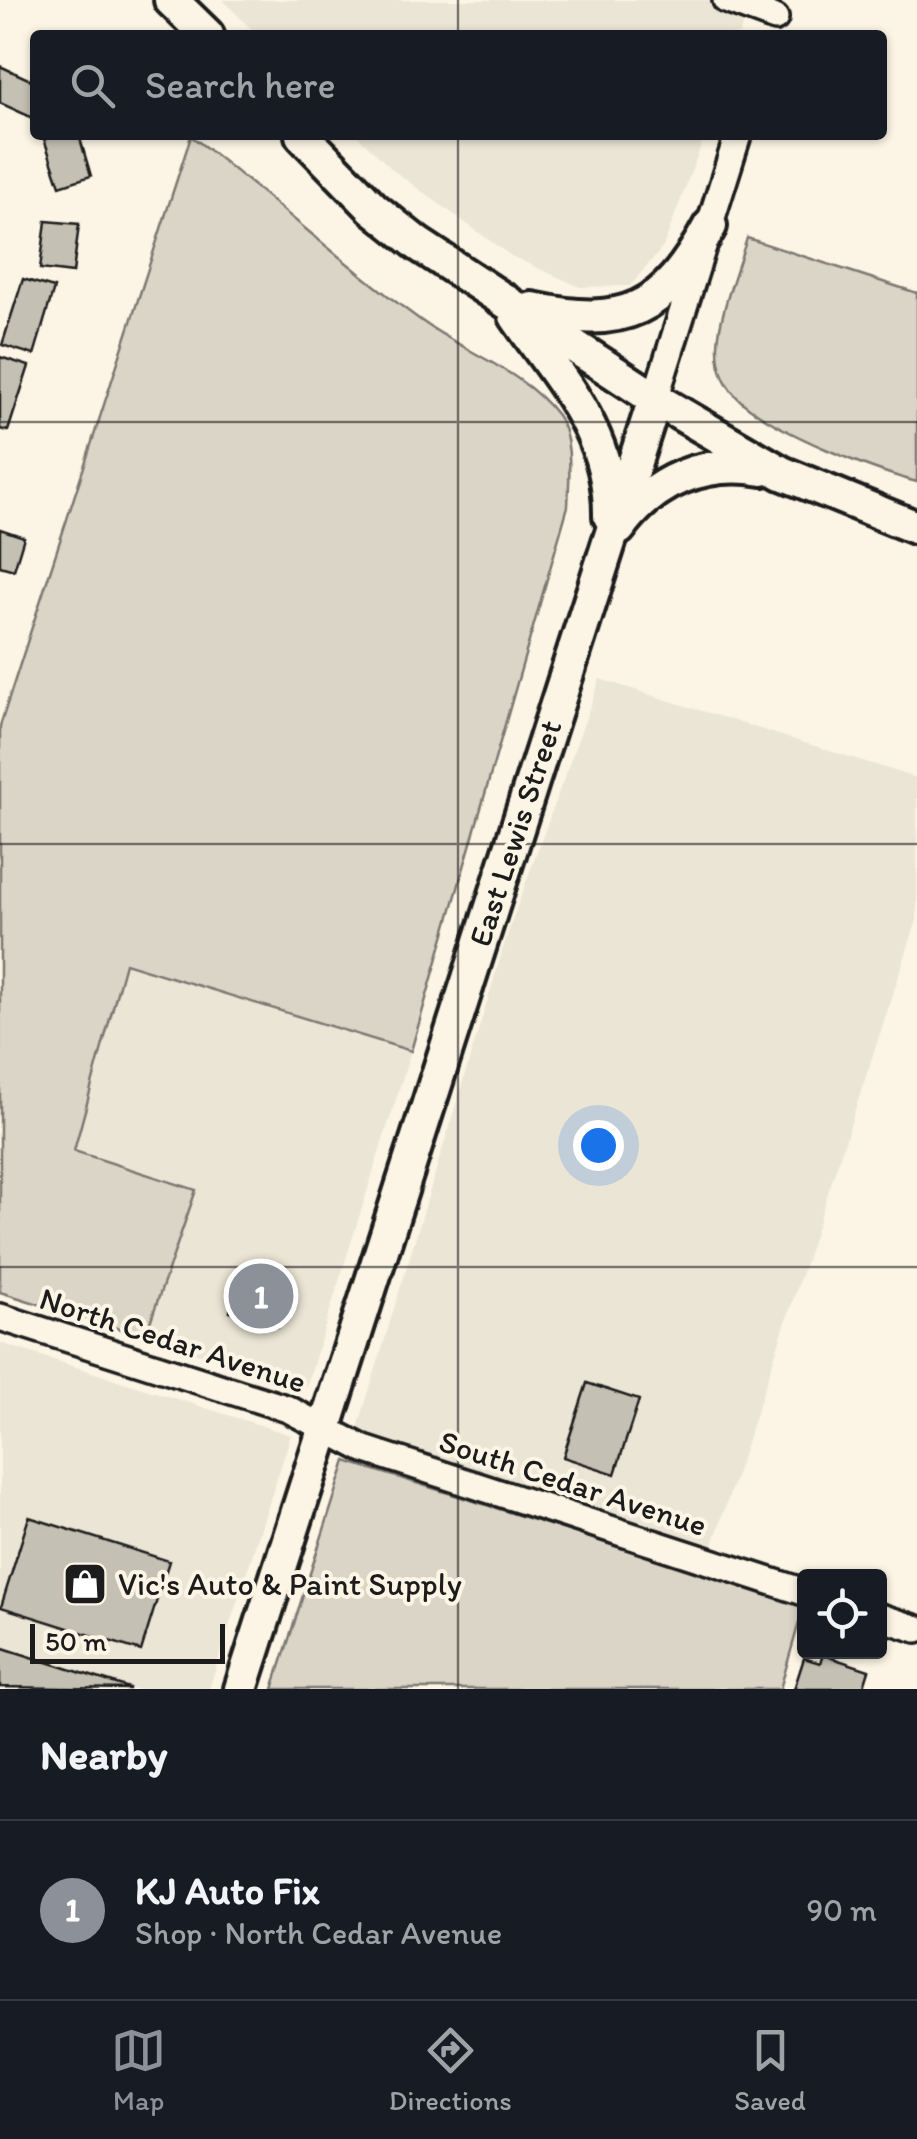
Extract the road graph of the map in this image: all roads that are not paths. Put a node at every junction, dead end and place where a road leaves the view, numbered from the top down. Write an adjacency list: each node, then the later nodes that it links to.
1 (170, 0): 4 (main road)
2 (726, 0): 3 (street)
3 (775, 18)
4 (202, 30)
5 (307, 140): 8 (main road)
6 (736, 140): 7 (street)
7 (710, 226): 8 (main road); 9 (street)
8 (508, 304): 9 (main road); 12 (main road)
9 (655, 399): 10 (main road); 12 (main road, East Lewis Street)
10 (782, 473): 11 (main road); 12 (main road)
11 (917, 528)
12 (608, 545): 14 (main road, East Lewis Street)
13 (0, 1317): 14 (street, North Cedar Avenue)
14 (324, 1428): 15 (street, South Cedar Avenue); 18 (main road, East Lewis Street)
15 (797, 1590)
16 (887, 1619): 17 (street)
17 (917, 1629)
18 (240, 1689)

